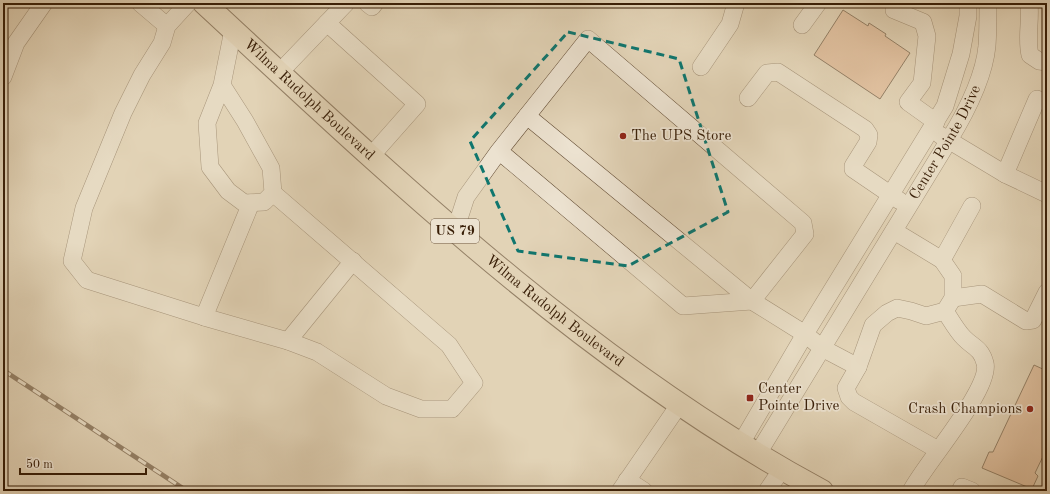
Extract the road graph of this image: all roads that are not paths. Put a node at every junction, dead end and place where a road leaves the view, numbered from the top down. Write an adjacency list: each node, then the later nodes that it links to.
1 (44, 3): 21 (street)
2 (140, 3): 16 (street)
3 (188, 3): 16 (street)
4 (204, 3): 17 (highway, Wilma Rudolph Boulevard / US 79)
5 (346, 3): 14 (street)
6 (367, 3): 7 (street)
7 (375, 3)
8 (736, 3): 19 (street)
9 (818, 3): 15 (street)
10 (894, 3): 26 (street)
11 (968, 3): 26 (street, Center Pointe Drive)
12 (988, 3): 27 (street, Center Pointe Drive)
13 (1029, 3): 18 (street)
14 (327, 23): 20 (street); 29 (street)
15 (802, 25)
16 (167, 26): 44 (street)
17 (233, 30): 20 (highway, Wilma Rudolph Boulevard / US 79); 22 (street)
18 (1047, 62)
19 (701, 67)
20 (278, 73): 29 (highway, Wilma Rudolph Boulevard / US 79)
21 (3, 77)
22 (222, 84): 31 (street); 34 (street)
23 (748, 98): 33 (street)
24 (1037, 99): 30 (street)
25 (527, 116): 28 (street); 42 (street); 42 (street)
26 (934, 126): 27 (street); 33 (street, Center Pointe Drive)
27 (949, 140): 30 (street); 35 (street, Center Pointe Drive)
28 (499, 151): 37 (street); 42 (street)
29 (371, 156): 37 (highway, Wilma Rudolph Boulevard / US 79)
30 (1005, 174): 32 (street)
31 (273, 193): 34 (street); 40 (street)
32 (1047, 194)
33 (891, 195): 35 (street); 45 (street, Center Pointe Drive)
34 (251, 203): 44 (street)
35 (909, 206): 38 (street, Center Pointe Drive)
36 (972, 206): 39 (street)
37 (455, 231): 49 (highway, Wilma Rudolph Boulevard / US 79)
38 (894, 231): 39 (street); 47 (street, Center Pointe Drive)
39 (942, 260): 43 (street)
40 (353, 261): 46 (street); 46 (street)
41 (1047, 292): 43 (street)
42 (752, 301): 45 (street)
43 (949, 305): 48 (street); 51 (street)
44 (204, 317): 46 (street)
45 (804, 334): 47 (street); 50 (street, Center Pointe Drive)
46 (288, 341)
47 (822, 348): 48 (street); 50 (street, Center Pointe Drive)
48 (858, 367): 51 (street)
49 (679, 405): 50 (highway, Wilma Rudolph Boulevard / US 79); 53 (street)
50 (749, 450): 52 (highway, Wilma Rudolph Boulevard / US 79)
51 (938, 450): 57 (street)
52 (782, 469): 55 (street); 56 (highway, Wilma Rudolph Boulevard / US 79)
53 (624, 486): 54 (street)
54 (644, 491)
55 (767, 491)
56 (822, 491)
57 (911, 491)
58 (960, 491): 59 (street)
59 (972, 491)

